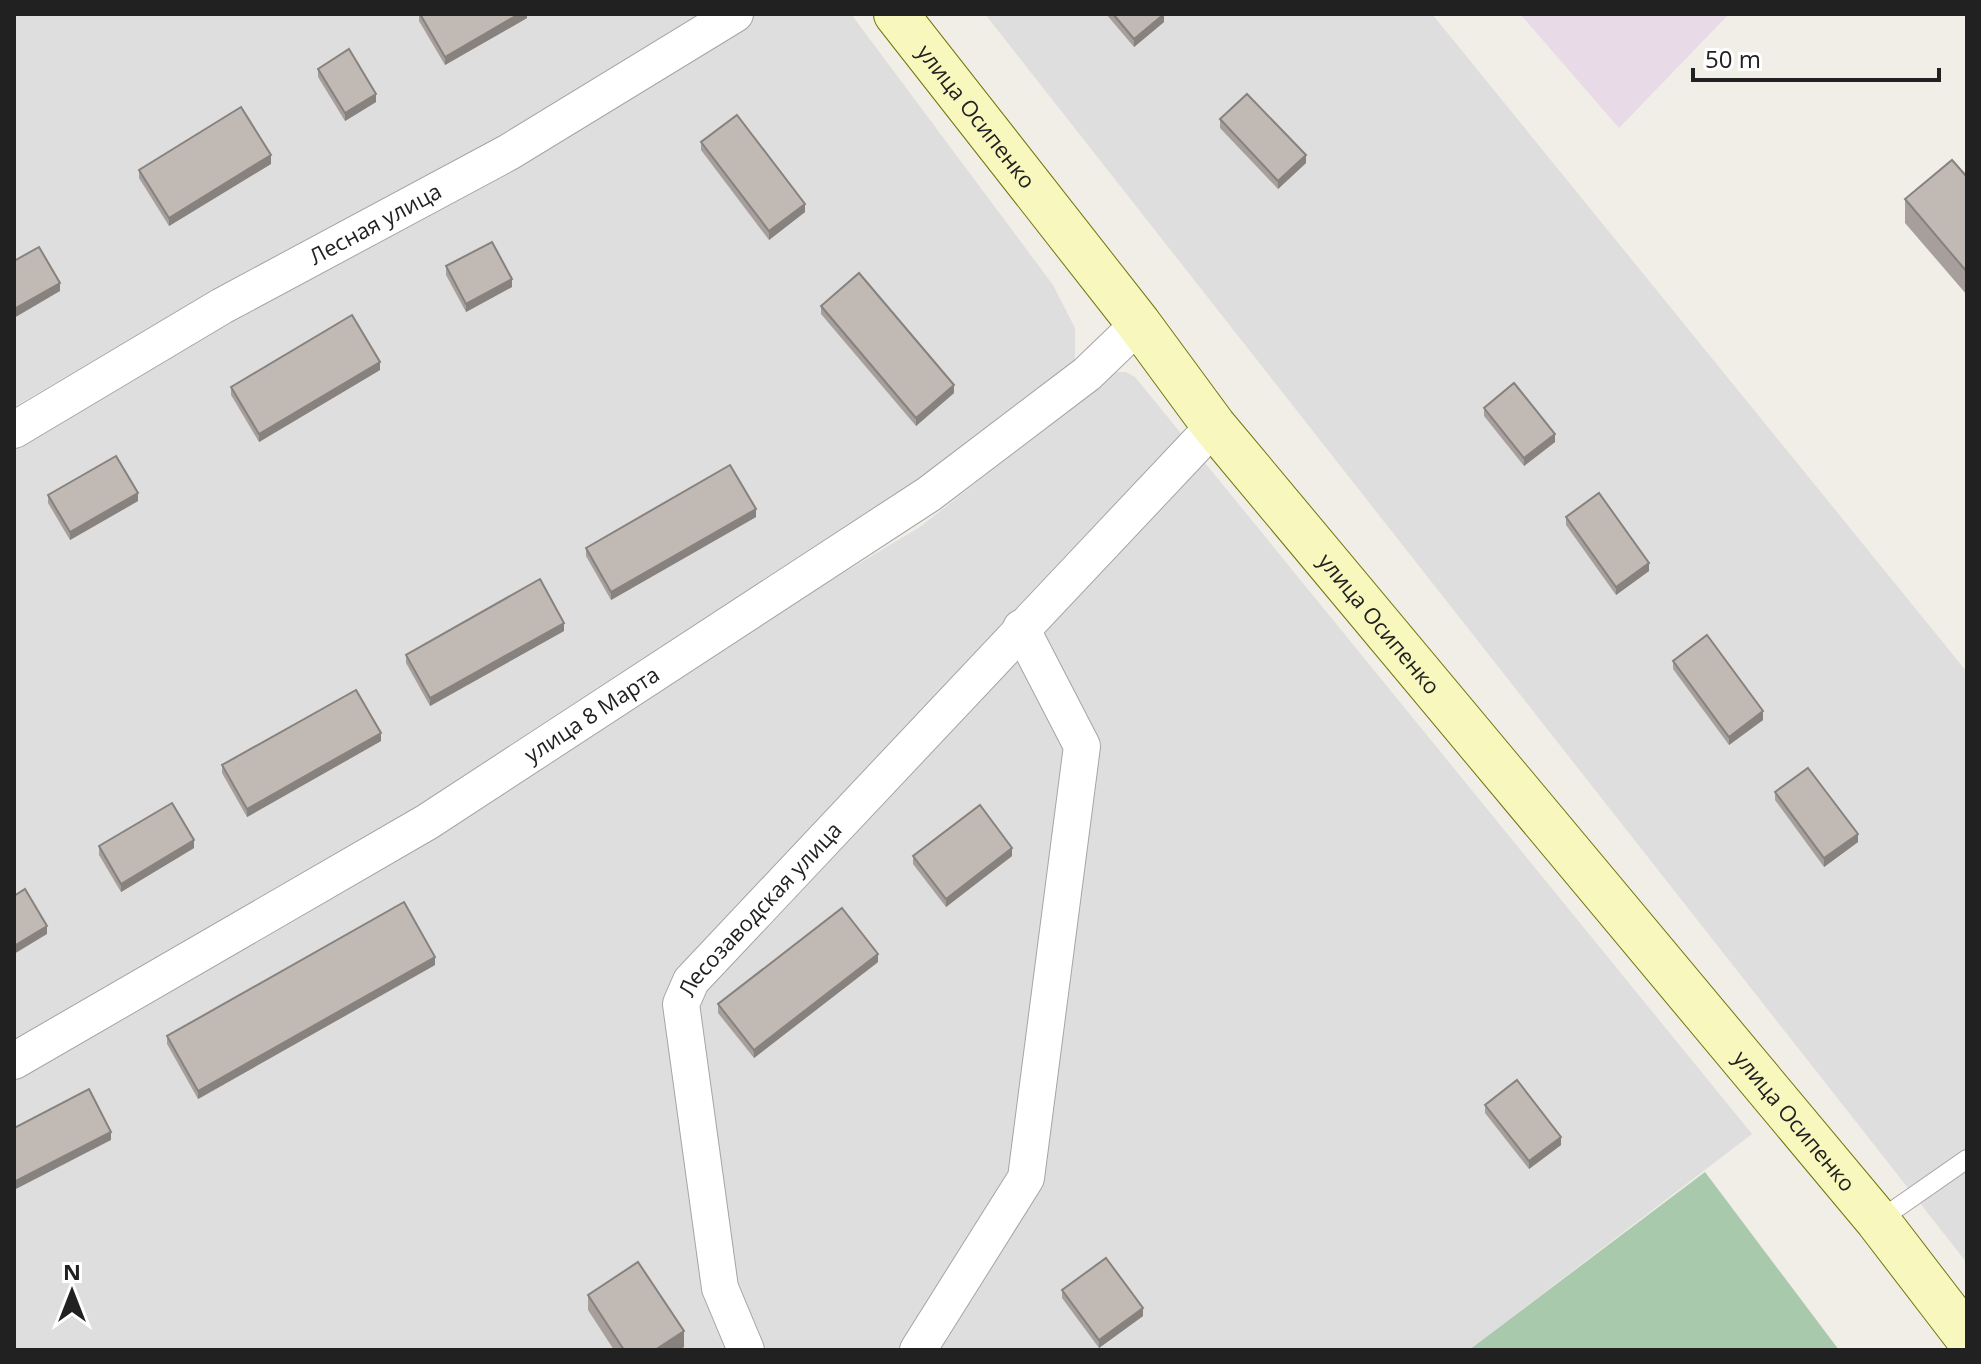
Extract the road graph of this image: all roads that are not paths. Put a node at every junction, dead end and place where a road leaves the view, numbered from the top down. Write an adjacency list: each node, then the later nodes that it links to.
1 (735, 14): 5 (street, Лесная улица)
2 (896, 14): 3 (street, улица Осипенко)
3 (1139, 324): 4 (street, улица Осипенко); 7 (street, улица 8 Марта)
4 (1214, 426): 6 (street, Лесозаводская улица); 9 (street, улица Осипенко)
5 (14, 430)
6 (1021, 628): 11 (street, Лесозаводская улица); 12 (street)
7 (14, 1061)
8 (1967, 1159): 9 (lane)
9 (1878, 1221): 10 (street, улица Осипенко)
10 (1967, 1337)
11 (746, 1350)
12 (918, 1350)

